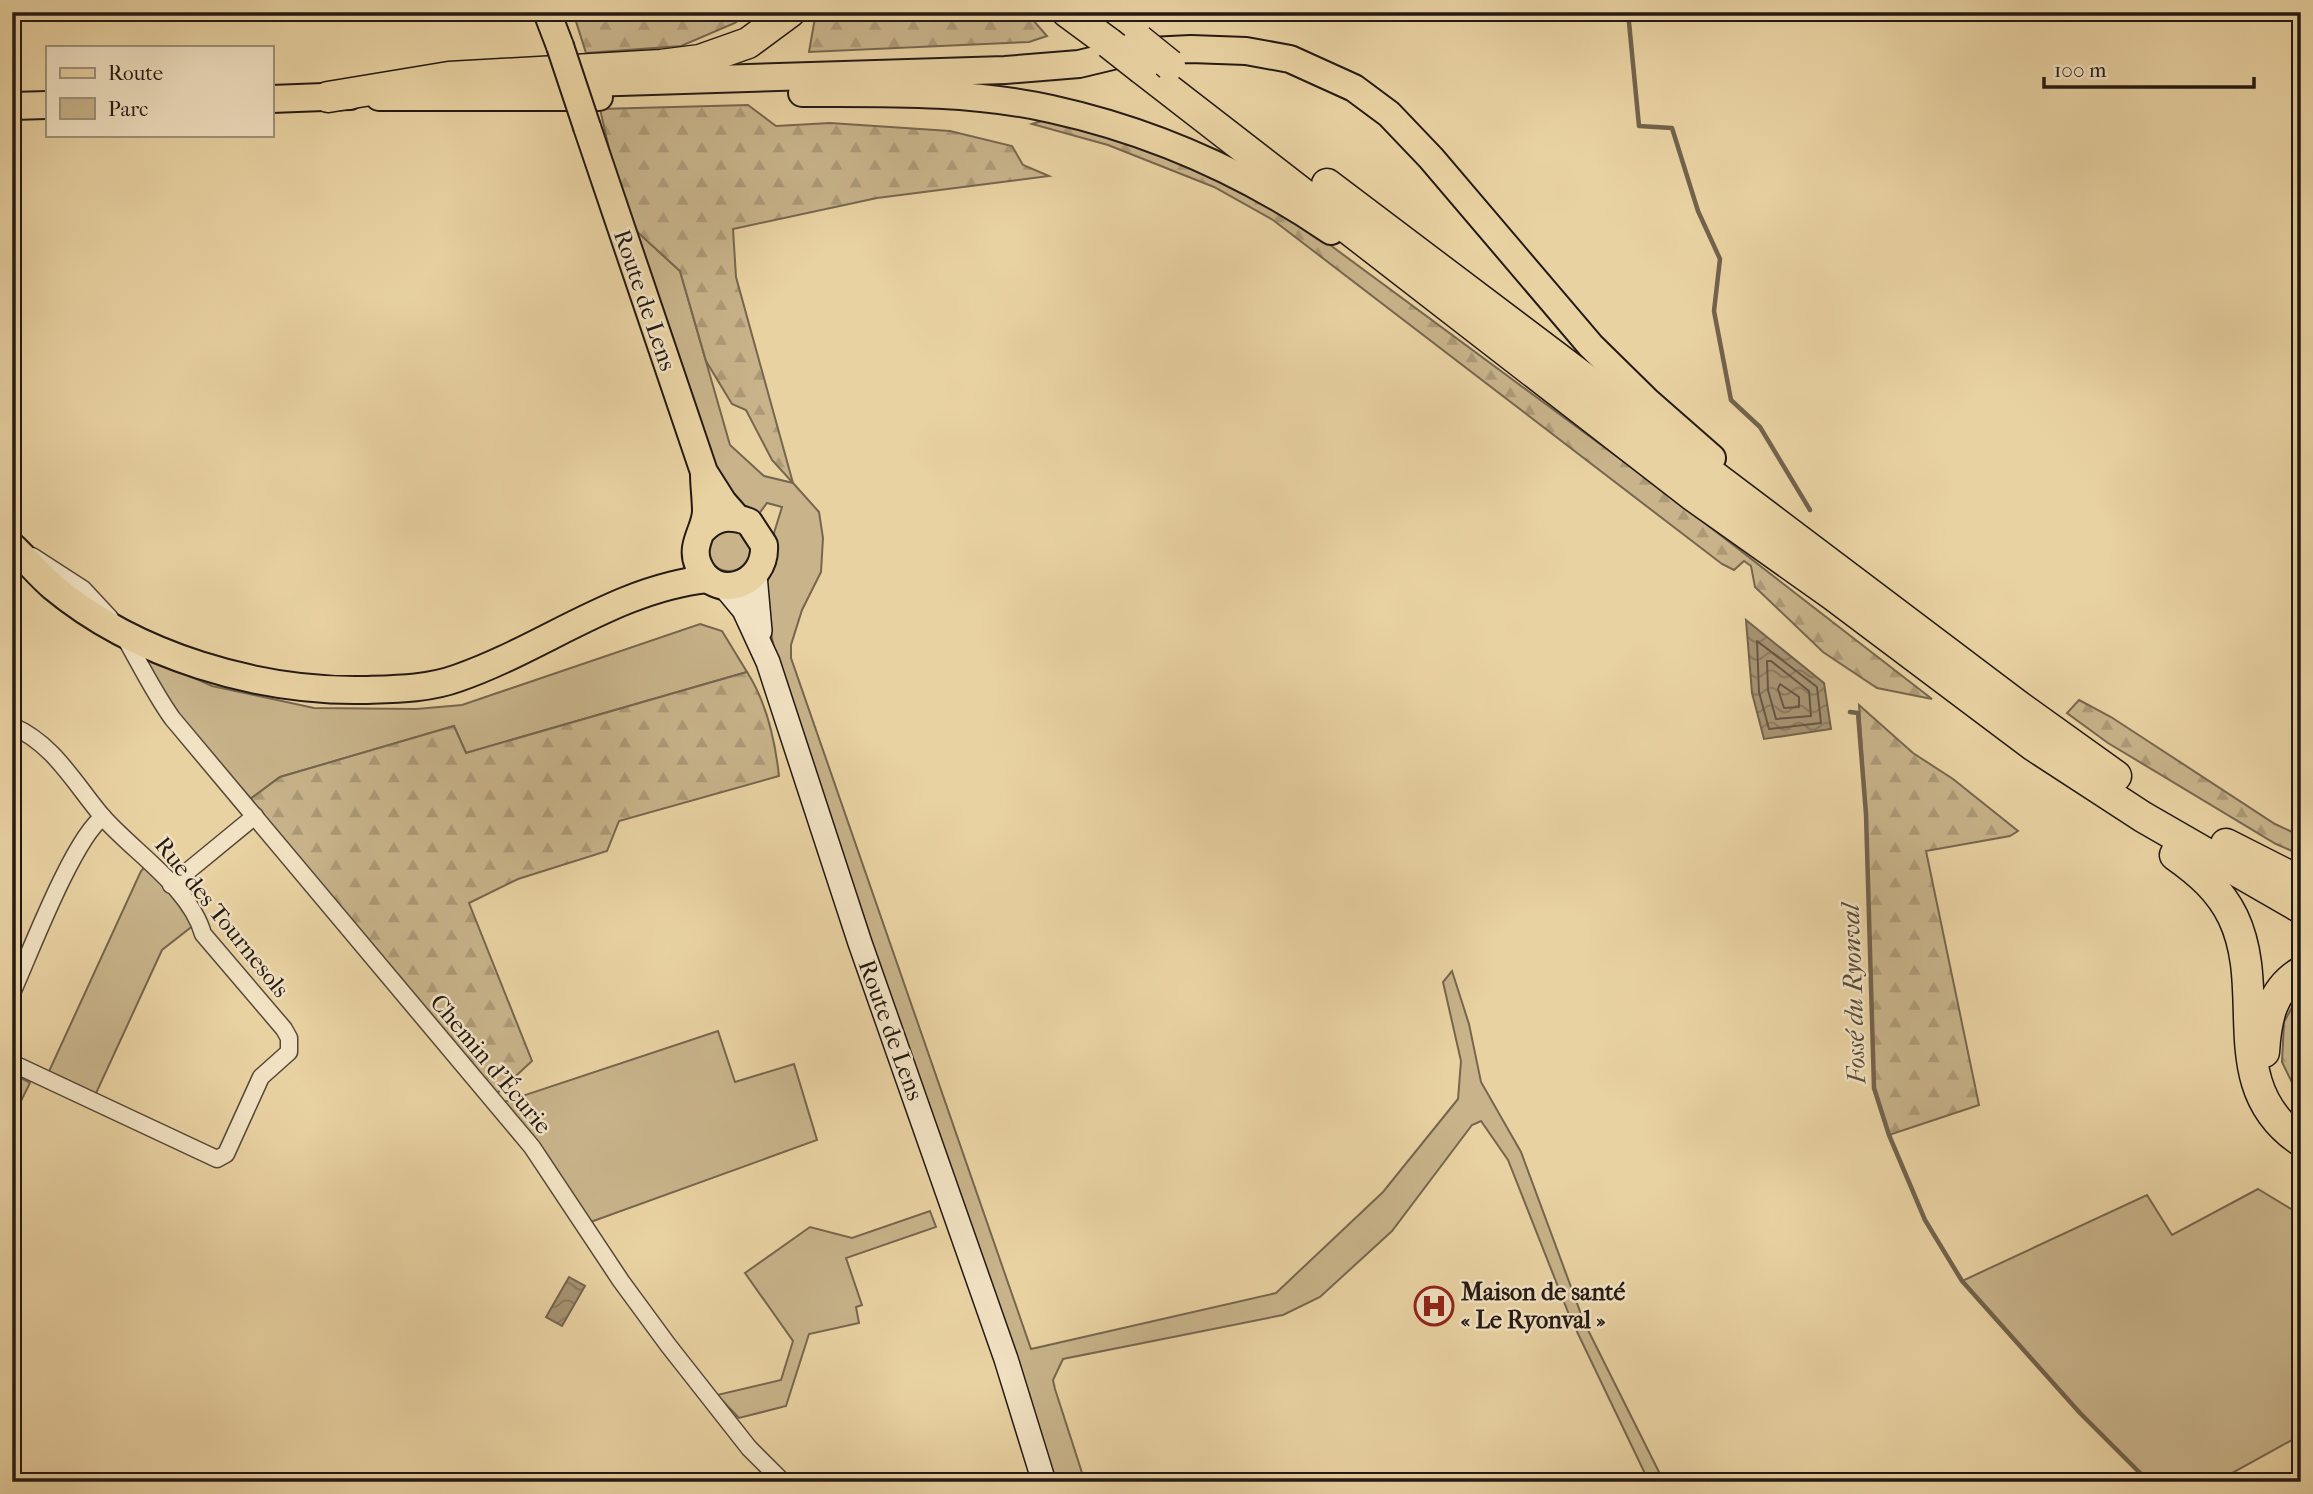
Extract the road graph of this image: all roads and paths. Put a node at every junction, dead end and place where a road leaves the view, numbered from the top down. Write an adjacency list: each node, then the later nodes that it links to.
1 (547, 12): 11 (main road, Route de Lens, bridge)
2 (790, 12): 6 (highway)
3 (1067, 12): 5 (highway, bridge)
4 (1102, 12): 5 (highway)
5 (1150, 58): 10 (highway); 14 (highway)
6 (328, 97): 7 (main road); 10 (main road); 14 (main road)
7 (273, 99)
8 (46, 105): 9 (main road)
9 (12, 106)
10 (1411, 276): 23 (highway)
11 (704, 472): 12 (main road); 13 (main road)
12 (737, 517): 13 (main road); 16 (main road)
13 (702, 531): 17 (main road)
14 (1799, 541): 26 (highway)
15 (12, 546): 18 (main road)
16 (755, 575): 17 (main road); 19 (main road)
17 (716, 582): 19 (main road, Route de Lens); 20 (main road)
18 (122, 632): 20 (main road); 21 (street, Chemin d'Écurie)
19 (761, 641): 35 (main road, Route de Lens)
20 (161, 649): 21 (street)
21 (146, 677): 24 (street, Chemin d'Écurie)
22 (12, 726): 25 (street, Rue des Tournesols)
23 (2034, 746): 28 (highway); 33 (highway)
24 (255, 816): 27 (street); 34 (street, Chemin d'Écurie)
25 (103, 817): 27 (street, Rue des Tournesols); 30 (street)
26 (2301, 883)
27 (171, 885): 31 (street, Rue des Tournesols)
28 (2301, 908)
29 (2301, 972): 32 (highway)
30 (12, 993)
31 (12, 1063)
32 (2301, 1125)
33 (2301, 1141)
34 (783, 1482)
35 (1044, 1482)

